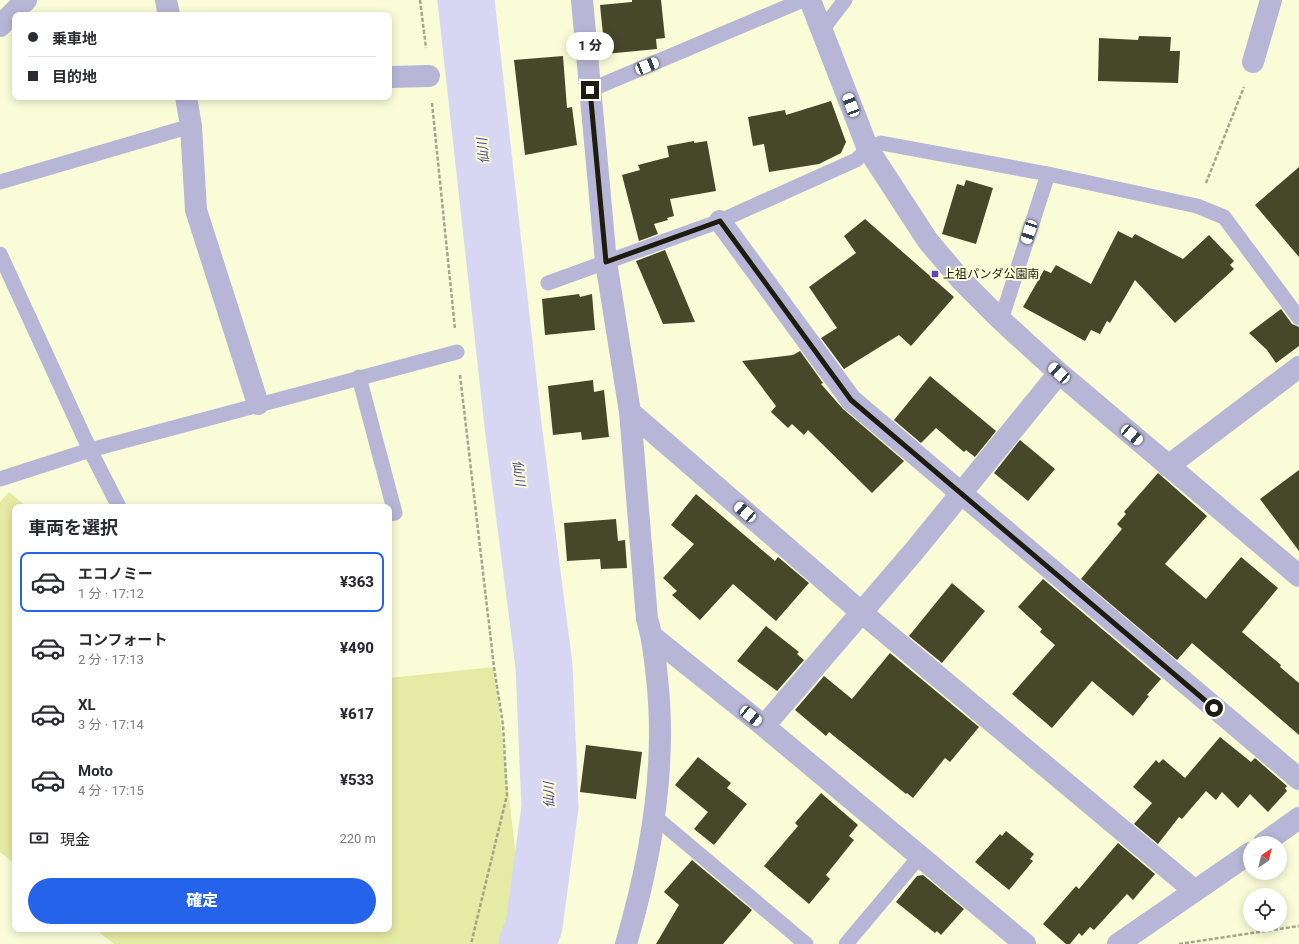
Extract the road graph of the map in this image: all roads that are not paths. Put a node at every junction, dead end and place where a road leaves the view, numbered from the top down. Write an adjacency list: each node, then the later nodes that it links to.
1 (26, 0): 8 (street)
2 (166, 0): 9 (street)
3 (582, 0): 16 (street)
4 (803, 0): 16 (lane)
5 (810, 0): 12 (street)
6 (845, 0): 12 (lane)
7 (1270, 0): 13 (street)
8 (14, 12)
9 (168, 12)
10 (12, 14): 11 (street)
11 (0, 26)
12 (822, 30): 19 (street)
13 (1253, 62)
14 (429, 76): 15 (street)
15 (392, 77)
16 (590, 90): 24 (street)
17 (187, 100): 18 (street)
18 (191, 126): 21 (lane); 32 (street)
19 (868, 149): 20 (lane); 22 (lane); 27 (street)
20 (1048, 174): 26 (lane); 27 (lane)
21 (0, 182)
22 (720, 221): 24 (lane); 37 (street)
23 (0, 254): 34 (lane)
24 (606, 262): 25 (lane); 33 (street)
25 (548, 283)
26 (1299, 318)
27 (1001, 320): 30 (street)
28 (457, 352): 31 (lane)
29 (1299, 367): 35 (street)
30 (1059, 373): 35 (street); 37 (street)
31 (359, 377): 32 (lane); 39 (lane)
32 (258, 404): 34 (lane)
33 (630, 412): 41 (street); 42 (street)
34 (90, 450): 36 (lane); 38 (lane)
35 (1168, 466): 40 (street)
36 (0, 479)
37 (960, 494): 41 (street); 44 (street)
38 (117, 504)
39 (392, 514)
40 (1299, 576)
41 (861, 612): 43 (street); 50 (street)
42 (653, 637): 43 (street); 45 (street)
43 (764, 726): 48 (street)
44 (1299, 779)
45 (654, 816): 51 (street); 52 (lane)
46 (1299, 818): 47 (street)
47 (1274, 836)
48 (920, 856): 53 (lane); 54 (street)
49 (1243, 858): 50 (street)
50 (1195, 891): 55 (street)
51 (626, 944)
52 (806, 944)
53 (846, 944)
54 (1025, 944)
55 (1118, 944)

